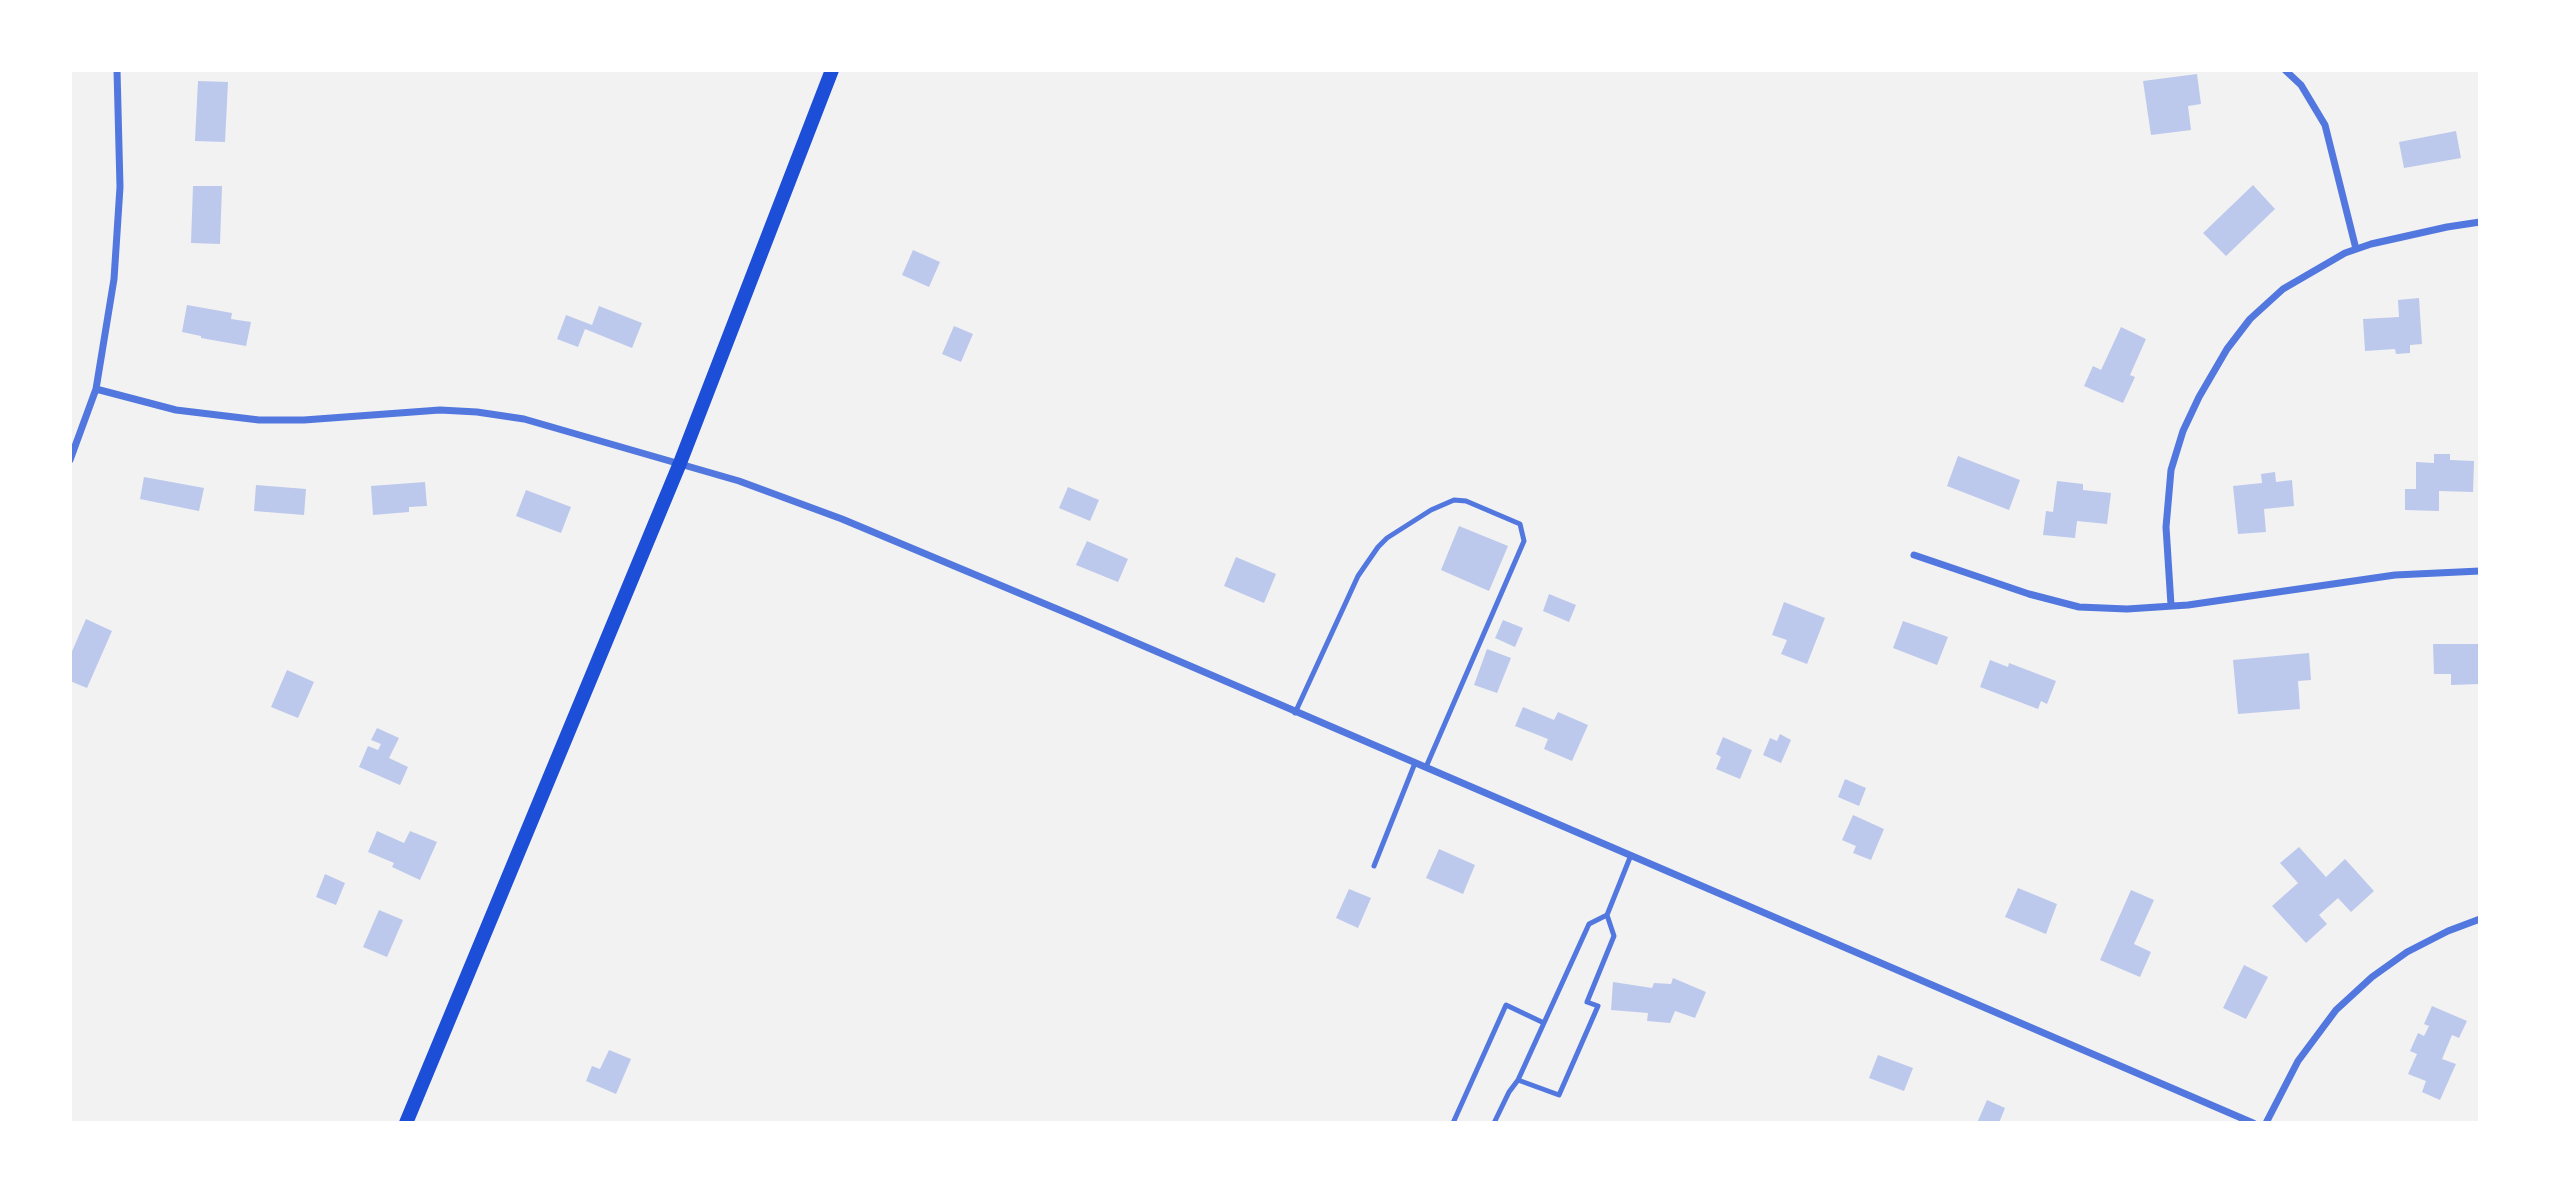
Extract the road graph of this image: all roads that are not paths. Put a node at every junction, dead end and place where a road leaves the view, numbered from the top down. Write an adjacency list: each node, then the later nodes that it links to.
1 (117, 70): 6 (street)
2 (832, 70): 8 (main road)
3 (2285, 70): 5 (street)
4 (2480, 222): 5 (street)
5 (2356, 249): 11 (street)
6 (96, 389): 7 (street); 8 (street)
7 (70, 460)
8 (680, 463): 12 (street); 21 (main road)
9 (1914, 555): 11 (street)
10 (2480, 571): 11 (street)
11 (2171, 605)
12 (1295, 713): 13 (street); 14 (lane)
13 (1415, 763): 14 (street); 16 (lane)
14 (1426, 767): 15 (street)
15 (1631, 855): 17 (lane); 24 (street)
16 (1374, 866)
17 (1607, 915): 19 (lane); 20 (lane)
18 (2480, 919): 25 (street)
19 (1544, 1023): 20 (lane); 22 (lane)
20 (1518, 1080): 23 (lane)
21 (406, 1123)
22 (1453, 1123)
23 (1494, 1123)
24 (2253, 1123)
25 (2266, 1123)

